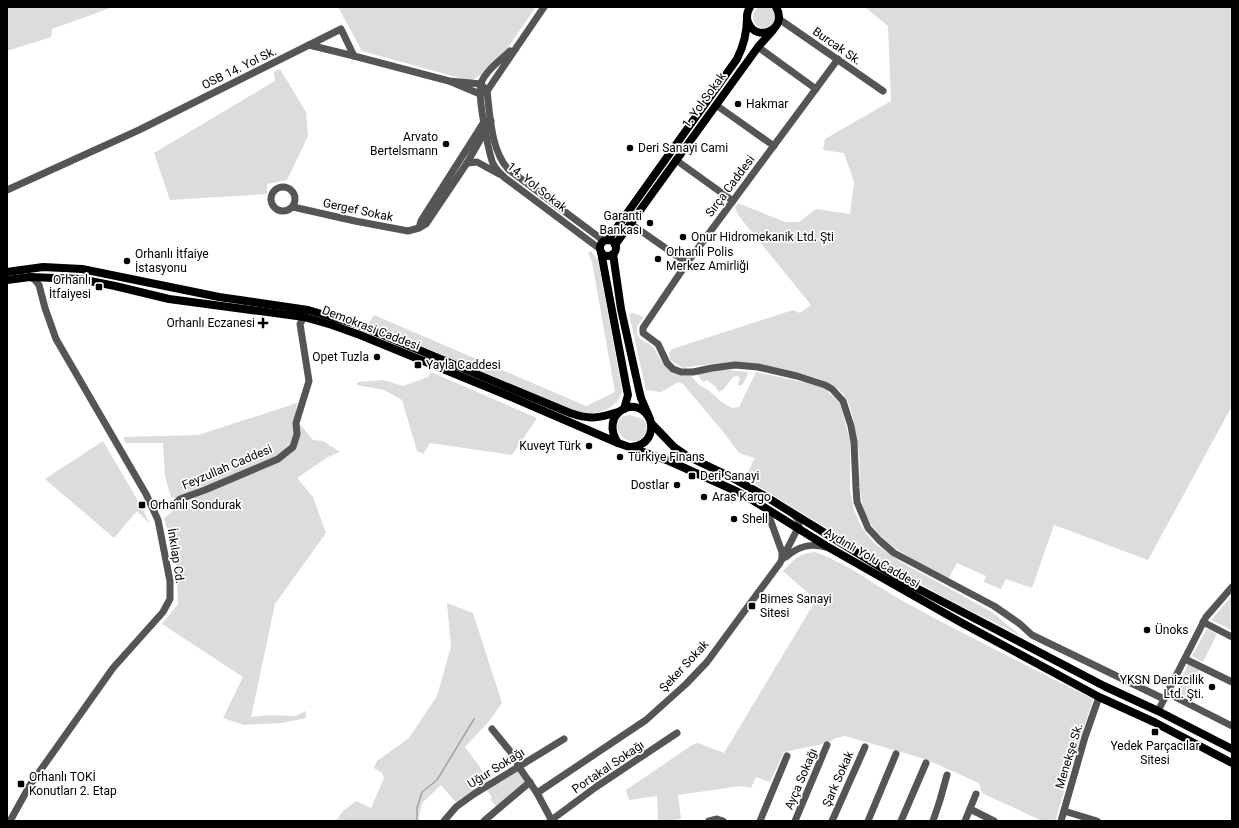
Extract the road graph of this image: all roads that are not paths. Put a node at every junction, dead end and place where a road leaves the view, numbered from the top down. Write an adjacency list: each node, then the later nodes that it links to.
1 (544, 7): 7 (street)
2 (743, 7): 4 (main road, 1. Yol Sokak)
3 (776, 7): 5 (main road)
4 (748, 13): 6 (main road, 1. Yol Sokak); 29 (main road, 1. Yol Sokak)
5 (779, 19): 6 (main road, 1. Yol Sokak); 11 (street, Burcak Sk.)
6 (773, 30): 9 (main road, 1. Yol Sokak)
7 (519, 42): 13 (street); 16 (street)
8 (309, 45): 10 (street); 10 (street, OSB 14. Yol Sk.); 24 (street, OSB 14. Yol Sk.)
9 (758, 47): 14 (street); 17 (main road, 1. Yol Sokak)
10 (354, 56): 12 (street)
11 (838, 59): 14 (street, Sırça Caddesi); 15 (street, Burcak Sk.)
12 (449, 81): 13 (street); 16 (street)
13 (481, 84): 16 (street, 14. Yol Sokak)
14 (816, 89): 20 (street, Sırça Caddesi)
15 (883, 91)
16 (483, 93): 18 (street, 14. Yol Sokak)
17 (716, 105): 20 (street); 21 (main road, 1. Yol Sokak)
18 (488, 122): 19 (street); 28 (street); 29 (street, 14. Yol Sokak)
19 (486, 131): 22 (street); 23 (street, 14. Yol Sokak)
20 (774, 146): 25 (street, Sırça Caddesi)
21 (676, 160): 25 (street); 27 (main road, 1. Yol Sokak)
22 (467, 163): 23 (street); 28 (street)
23 (505, 178): 29 (street, 14. Yol Sokak)
24 (7, 190)
25 (733, 201): 31 (street, Sırça Caddesi)
26 (293, 207): 28 (street, Gergef Sokak)
27 (631, 224): 30 (main road, 1. Yol Sokak); 31 (street)
28 (419, 228)
29 (603, 246): 30 (main road); 30 (main road); 41 (main road)
30 (614, 250): 40 (main road)
31 (687, 263): 61 (street, Sırça Caddesi)
32 (53, 267): 33 (main road, Demokrasi Caddesi); 34 (main road); 37 (main road, Demokrasi Caddesi)
33 (7, 272)
34 (30, 277): 35 (main road, Demokrasi Caddesi); 36 (main road, Demokrasi Caddesi); 38 (street, İnkılap Cd.)
35 (52, 278): 38 (street); 39 (main road, Demokrasi Caddesi)
36 (7, 280)
37 (134, 280): 39 (main road); 43 (main road, Demokrasi Caddesi)
38 (40, 292): 82 (street, İnkılap Cd.)
39 (142, 293): 42 (main road, Demokrasi Caddesi)
40 (621, 309): 41 (main road); 44 (main road)
41 (612, 310): 43 (main road)
42 (304, 317): 45 (main road, Demokrasi Caddesi); 47 (street, Feyzullah Caddesi)
43 (621, 410): 44 (main road); 45 (main road)
44 (650, 421): 46 (main road); 49 (main road, Aydınlı Yolu Caddesi)
45 (618, 443): 46 (main road)
46 (630, 447): 48 (main road, Aydınlı Yolu Caddesi)
47 (177, 502)
48 (766, 508): 50 (main road, Aydınlı Yolu Caddesi); 52 (street)
49 (794, 515): 50 (street); 60 (main road, Aydınlı Yolu Caddesi)
50 (798, 528): 51 (street, Şeker Sokak); 53 (main road, Aydınlı Yolu Caddesi)
51 (794, 537): 52 (street); 54 (street, Şeker Sokak)
52 (777, 539): 54 (street)
53 (832, 549): 54 (street); 62 (main road, Aydınlı Yolu Caddesi)
54 (780, 563): 78 (street, Şeker Sokak)
55 (1232, 587): 56 (street)
56 (1204, 622): 57 (street); 58 (street)
57 (1232, 637)
58 (1184, 659): 59 (street); 61 (street)
59 (1232, 682)
60 (1104, 686): 62 (main road); 63 (main road, Aydınlı Yolu Caddesi)
61 (1166, 696): 63 (street); 64 (street)
62 (1099, 697): 74 (main road, Aydınlı Yolu Caddesi); 81 (street, Menekşe Sk.)
63 (1158, 711): 70 (main road, Aydınlı Yolu Caddesi)
64 (1232, 726)
65 (492, 729): 75 (street)
66 (677, 733): 85 (street, Portakal Sokağı)
67 (564, 739): 75 (street, Uğur Sokağı)
68 (827, 745): 89 (street, Ayça Sokağı)
69 (865, 747): 90 (street, Şark Sokak)
70 (1232, 749)
71 (896, 754): 91 (street)
72 (787, 756): 88 (street)
73 (926, 763): 92 (street)
74 (1232, 763)
75 (519, 767): 77 (street); 83 (street, Uğur Sokağı)
76 (947, 775): 93 (street)
77 (530, 782): 78 (street); 84 (street)
78 (537, 793): 85 (street)
79 (976, 794): 80 (street)
80 (970, 809): 94 (street); 95 (street)
81 (1064, 811): 96 (street, Menekşe Sk.); 97 (street)
82 (10, 821)
83 (444, 821)
84 (484, 821)
85 (551, 821)
86 (709, 821): 87 (street)
87 (723, 821)
88 (760, 821)
89 (795, 821)
90 (832, 821)
91 (868, 821)
92 (901, 821)
93 (933, 821)
94 (965, 821)
95 (994, 821)
96 (1061, 821)
97 (1095, 821)

